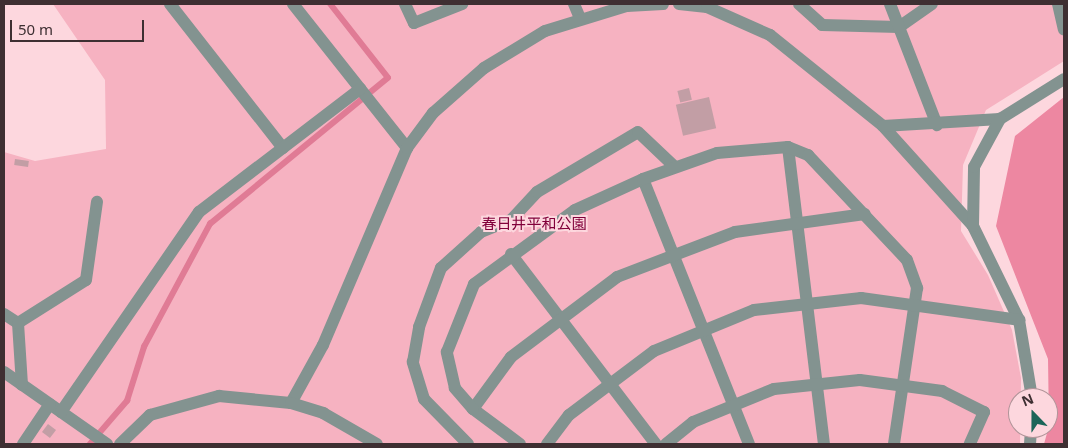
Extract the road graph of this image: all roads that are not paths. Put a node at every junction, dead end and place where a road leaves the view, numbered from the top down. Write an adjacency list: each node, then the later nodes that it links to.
1 (170, 4): 21 (street)
2 (294, 4): 16 (street)
3 (405, 4): 4 (street)
4 (462, 4)
5 (574, 4): 12 (street)
6 (663, 4): 12 (street)
7 (679, 4): 19 (street)
8 (799, 4): 13 (street)
9 (890, 4): 13 (street)
10 (932, 4): 13 (street)
11 (1058, 4): 14 (street)
12 (580, 18): 22 (street)
13 (899, 27): 18 (street)
14 (1064, 29)
15 (1064, 79): 17 (street)
16 (360, 89): 21 (street); 22 (street)
17 (1000, 119): 18 (street); 28 (street)
18 (937, 125): 19 (street)
19 (883, 126): 28 (street)
20 (788, 146): 23 (street); 26 (street); 27 (street)
21 (283, 148): 48 (street)
22 (407, 148): 44 (street)
23 (675, 168): 24 (street); 53 (street)
24 (643, 179): 29 (street); 30 (street)
25 (97, 202): 36 (street)
26 (865, 214): 27 (street); 32 (street)
27 (800, 224): 30 (street); 31 (street)
28 (973, 226): 35 (street)
29 (511, 254): 34 (street); 47 (street)
30 (674, 255): 34 (street); 37 (street)
31 (810, 304): 32 (street); 37 (street); 40 (street)
32 (914, 305): 35 (street); 42 (street)
33 (4, 314): 36 (street)
34 (563, 317): 39 (street); 47 (street)
35 (1019, 320): 43 (street)
36 (18, 323): 41 (street)
37 (703, 330): 39 (street); 46 (street)
38 (4, 372): 41 (street)
39 (612, 383): 55 (street); 56 (street)
40 (817, 383): 42 (street); 46 (street); 59 (street)
41 (22, 385): 45 (street)
42 (902, 386): 60 (street); 61 (street)
43 (1030, 388)
44 (291, 402): 51 (street); 52 (street)
45 (50, 404): 48 (street); 49 (street)
46 (733, 407): 57 (street); 58 (street)
47 (473, 408): 54 (street)
48 (61, 412): 50 (street)
49 (23, 444)
50 (107, 444)
51 (120, 444)
52 (377, 444)
53 (468, 444)
54 (520, 444)
55 (547, 444)
56 (656, 444)
57 (666, 444)
58 (749, 444)
59 (824, 444)
60 (894, 444)
61 (970, 444)

